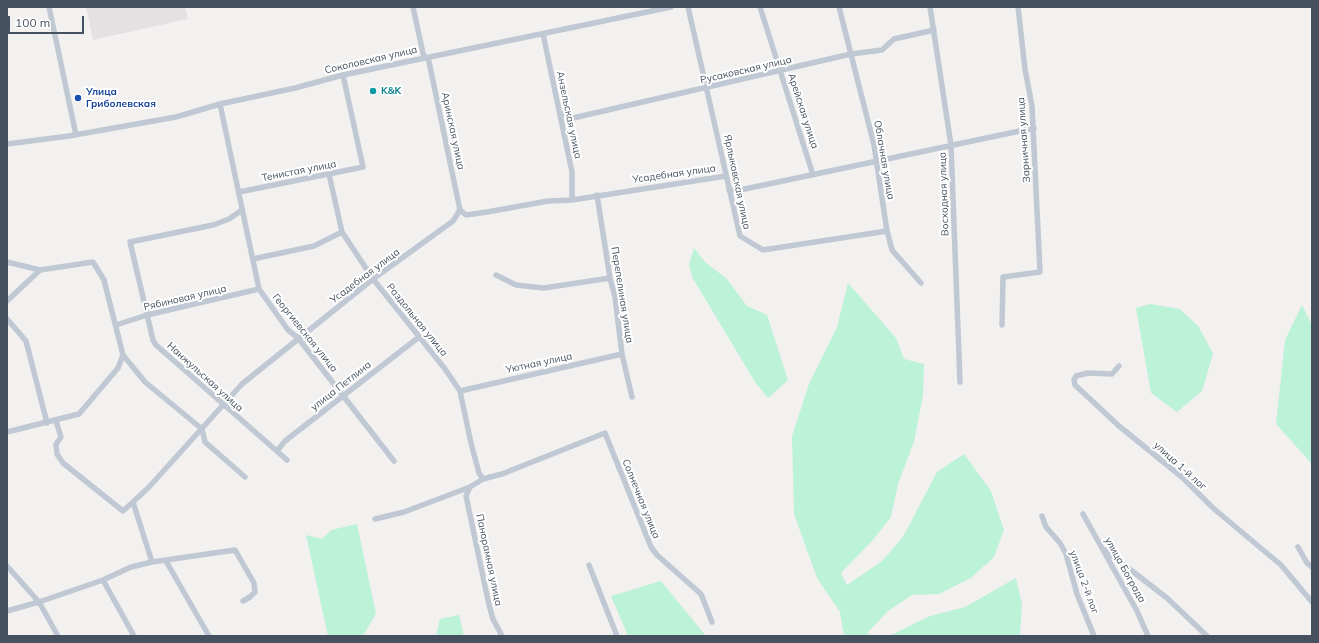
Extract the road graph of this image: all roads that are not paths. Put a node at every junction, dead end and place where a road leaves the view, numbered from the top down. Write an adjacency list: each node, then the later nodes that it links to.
1 (49, 7): 19 (street)
2 (413, 7): 12 (street, Аринская улица)
3 (671, 7): 10 (street, Соколовская улица)
4 (688, 7): 15 (street, Ярлыковская улица)
5 (760, 7): 13 (street, Арейская улица)
6 (839, 7): 11 (street, Облачная улица)
7 (930, 7): 9 (street, Восходная улица)
8 (1018, 7): 18 (street, Зарничная улица)
9 (934, 30): 11 (street, Русаковская улица); 21 (street, Восходная улица)
10 (542, 34): 12 (street, Соколовская улица); 17 (street, Анзельская улица)
11 (851, 54): 13 (street, Русаковская улица); 22 (street, Облачная улица)
12 (426, 57): 14 (street, Соколовская улица); 31 (street, Аринская улица)
13 (781, 71): 15 (street, Русаковская улица); 24 (street, Арейская улица)
14 (343, 75): 16 (street, Соколовская улица); 23 (street, Тенистая улица)
15 (707, 89): 17 (street, Русаковская улица); 25 (street, Ярлыковская улица)
16 (220, 104): 19 (street, Соколовская улица); 27 (street, Георгиевская улица)
17 (560, 113): 29 (street, Анзельская улица)
18 (1034, 128): 21 (street); 46 (street, Зарничная улица)
19 (76, 135): 20 (street, Соколовская улица)
20 (7, 144)
21 (951, 145): 22 (street); 52 (street, Восходная улица)
22 (876, 161): 24 (street); 32 (street, Облачная улица)
23 (329, 174): 27 (street, Тенистая улица); 33 (street, Раздольная улица)
24 (813, 175): 26 (street)
25 (726, 176): 26 (street, Ярлыковская улица); 28 (street, Усадебная улица)
26 (729, 190): 32 (street, Ярлыковская улица)
27 (239, 192): 30 (street, Георгиевская улица)
28 (597, 195): 29 (street, Усадебная улица); 38 (street, Перепелиная улица)
29 (572, 200): 31 (street, Усадебная улица)
30 (242, 210): 34 (street, Георгиевская улица); 43 (street, Нанжульская улица)
31 (460, 210): 39 (street, Усадебная улица)
32 (887, 231): 40 (street, Облачная улица)
33 (342, 232): 34 (street); 39 (street, Раздольная улица)
34 (253, 259): 41 (street, Георгиевская улица)
35 (7, 262): 36 (street)
36 (40, 270): 42 (street); 45 (street)
37 (496, 275): 38 (street)
38 (610, 278): 49 (street, Перепелиная улица)
39 (373, 280): 47 (street, Раздольная улица); 48 (street, Усадебная улица)
40 (921, 283)
41 (259, 289): 43 (street, Рябиновая улица); 48 (street, Георгиевская улица)
42 (7, 301)
43 (147, 315): 45 (street, Рябиновая улица); 56 (street, Нанжульская улица)
44 (7, 319): 58 (street)
45 (116, 325): 50 (street)
46 (1002, 325)
47 (419, 337): 53 (street, Раздольная улица); 54 (street, улица Петлина)
48 (298, 338): 54 (street, Георгиевская улица); 56 (street, Усадебная улица)
49 (622, 354): 53 (street, Уютная улица); 55 (street, Перепелиная улица)
50 (124, 355): 57 (street); 59 (street)
51 (1119, 366): 81 (street, улица 1-й лог)
52 (960, 382)
53 (460, 391): 65 (street, Раздольная улица)
54 (343, 396): 61 (street, улица Петлина); 63 (street, Георгиевская улица)
55 (632, 397)
56 (222, 405): 59 (street, Усадебная улица); 61 (street, Нанжульская улица)
57 (56, 421): 58 (street); 67 (street)
58 (47, 423): 60 (street)
59 (202, 429): 64 (street); 67 (street, Усадебная улица)
60 (7, 432)
61 (278, 451): 62 (street, Нанжульская улица)
62 (287, 460)
63 (394, 461)
64 (245, 477)
65 (483, 479): 66 (street); 83 (street, Солнечная улица)
66 (470, 487): 70 (street); 87 (street, Панорамная улица)
67 (133, 502): 74 (street)
68 (1083, 514): 72 (street, улица Бограда)
69 (1042, 516): 89 (street, улица 2-й лог)
70 (375, 519)
71 (1298, 547): 77 (street)
72 (1101, 548): 90 (street, улица Бограда); 91 (street)
73 (166, 561): 74 (street); 79 (street); 86 (street)
74 (152, 562): 78 (street)
75 (589, 565): 88 (street)
76 (7, 566): 80 (street)
77 (1312, 567)
78 (103, 580): 80 (street); 85 (street)
79 (243, 601)
80 (39, 602): 82 (street); 84 (street)
81 (1312, 602)
82 (7, 611)
83 (712, 622)
84 (58, 636)
85 (134, 636)
86 (209, 636)
87 (502, 636)
88 (617, 636)
89 (1094, 636)
90 (1148, 636)
91 (1207, 636)

